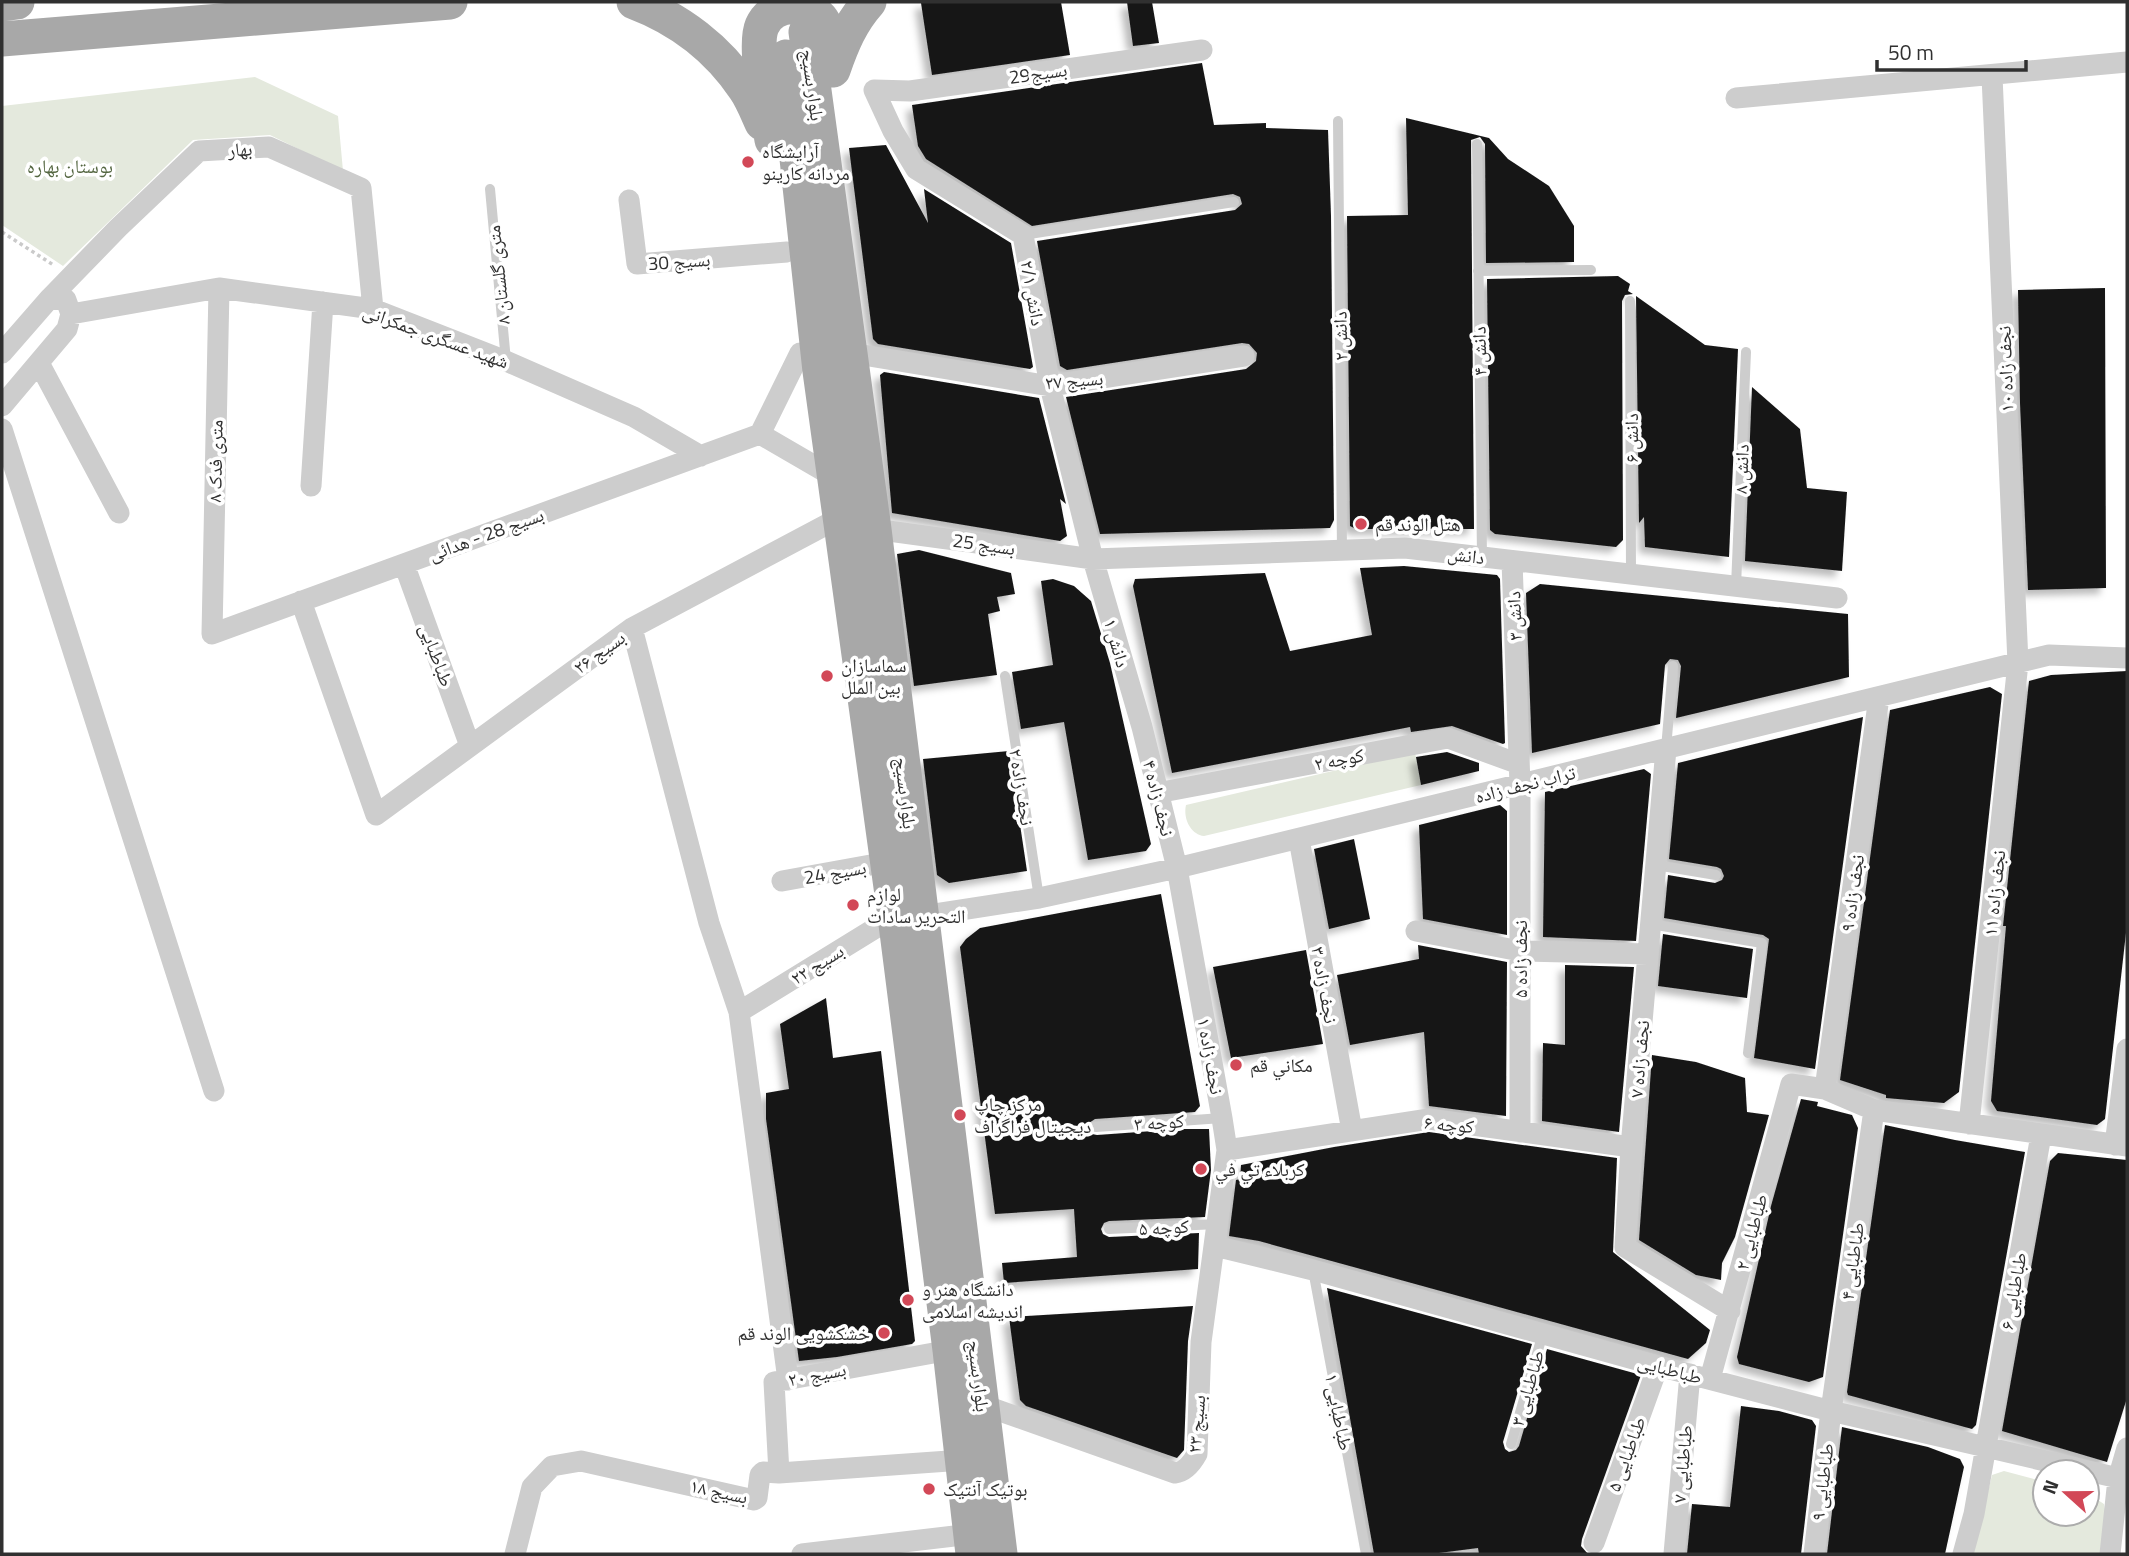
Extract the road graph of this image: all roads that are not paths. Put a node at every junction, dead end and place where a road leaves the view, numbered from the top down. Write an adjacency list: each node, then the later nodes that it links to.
1 (17, 2): 5 (main road)
2 (450, 2): 7 (main road)
3 (634, 2): 15 (main road)
4 (869, 2): 10 (main road)
5 (2, 4)
6 (795, 32): 34 (main road, بلوار بسیج)
7 (2, 39)
8 (1202, 50): 12 (street, بسیج29)
9 (2127, 62): 11 (street)
10 (833, 70): 15 (main road); 34 (main road)
11 (1993, 76): 13 (street); 58 (street, نجف زاده ۱۰)
12 (874, 90): 20 (street, دانش ۲/۱)
13 (1735, 98)
14 (1338, 121): 46 (lane, دانش ۲)
15 (772, 144): 21 (main road)
16 (1477, 144): 23 (lane, دانش ۴)
17 (490, 189): 33 (lane, ۸ متری گلستان)
18 (629, 200): 21 (street, بسیج 30)
19 (1234, 202): 20 (lane)
20 (1023, 235): 36 (street, دانش ۲/۱)
21 (787, 252): 34 (main road)
22 (1591, 270): 23 (lane)
23 (1478, 271): 47 (lane, دانش ۴)
24 (219, 288): 27 (street, شهید عسگری جمکرانی); 29 (street, شهید عسگری جمکرانی); 56 (street, ۸ متری فدک)
25 (50, 298): 28 (street, بهار); 29 (street); 31 (street, بهار)
26 (1630, 301): 51 (lane, دانش ۶)
27 (323, 302): 28 (street, شهید عسگری جمکرانی); 42 (street)
28 (373, 309): 33 (street, شهید عسگری جمکرانی)
29 (71, 314): 35 (street)
30 (1746, 352): 52 (lane, دانش ۸)
31 (2, 353)
32 (1244, 356): 36 (street, بسیج ۲۷)
33 (506, 361): 40 (street, شهید عسگری جمکرانی)
34 (834, 362): 36 (street, بسیج ۲۷); 39 (street); 41 (main road, بلوار بسیج); 45 (main road, بلوار بسیج)
35 (39, 363): 37 (street); 43 (street)
36 (1050, 386): 48 (street, دانش ۲/۱)
37 (2, 406)
38 (2, 429): 83 (street)
39 (760, 434): 40 (street, بسیج 28 - هدائی); 41 (street)
40 (701, 456): 50 (street, بسیج 28 - هدائی)
41 (834, 477): 44 (main road, بلوار بسیج)
42 (311, 486)
43 (119, 513)
44 (839, 518): 55 (street, بسیج ۲۶); 68 (main road, بلوار بسیج)
45 (874, 529): 48 (street, بسیج 25); 74 (main road, بلوار بسیج)
46 (1342, 552): 47 (street, دانش); 48 (street, دانش)
47 (1482, 557): 49 (street, دانش)
48 (1093, 559): 62 (street, دانش ۱)
49 (1512, 561): 51 (street, دانش); 65 (street, دانش ۳)
50 (404, 564): 54 (street, بسیج 28 - هدائی); 63 (street, طباطبایی)
51 (1630, 575): 52 (street, دانش)
52 (1737, 586): 53 (street, دانش)
53 (1837, 598)
54 (301, 601): 56 (street, بسیج 28 - هدائی); 63 (street, بسیج ۲۶)
55 (632, 628): 63 (street, بسیج ۲۶); 79 (street)
56 (212, 634)
57 (2127, 658): 58 (street, تراب نجف زاده)
58 (2018, 663): 61 (street, تراب نجف زاده); 86 (street, نجف زاده ۱۱)
59 (1673, 666): 64 (lane)
60 (1005, 677): 73 (lane, نجف زاده ۲)
61 (1879, 697): 64 (street, تراب نجف زاده); 82 (street, نجف زاده ۹)
62 (1142, 727): 66 (street, نجف زاده ۴)
63 (470, 746)
64 (1666, 749): 65 (street, تراب نجف زاده); 69 (street, نجف زاده ۷)
65 (1520, 775): 66 (street, کوچه ۲); 67 (street, تراب نجف زاده); 77 (street, نجف زاده ۵)
66 (1157, 793): 70 (street, نجف زاده ۴)
67 (1299, 839): 70 (street, تراب نجف زاده); 88 (street, نجف زاده ۳)
68 (887, 862): 72 (street, بسیج 24); 74 (main road, بلوار بسیج)
69 (1656, 865): 71 (lane); 75 (street, نجف زاده ۷)
70 (1177, 868): 73 (street, تراب نجف زاده); 85 (street, نجف زاده ۱)
71 (1716, 875)
72 (782, 881)
73 (1039, 898): 74 (street, تراب نجف زاده)
74 (908, 916): 79 (street, بسیج ۲۲); 100 (main road, بلوار بسیج); 104 (main road, بلوار بسیج)
75 (1651, 924): 78 (street, نجف زاده ۷); 81 (lane)
76 (1416, 931): 77 (street)
77 (1520, 951): 78 (street); 89 (street, نجف زاده ۵)
78 (1648, 954): 92 (street, نجف زاده ۷)
79 (739, 1012): 103 (street)
80 (2127, 1049): 91 (street)
81 (1748, 1053)
82 (1825, 1090): 84 (street); 98 (street, طباطبایی ۲)
83 (214, 1091)
84 (1874, 1111): 86 (street); 105 (street, طباطبایی ۴)
85 (1222, 1118): 87 (lane, کوچه ۳); 93 (street, نجف زاده ۱)
86 (1969, 1124): 90 (street)
87 (1096, 1127)
88 (1352, 1131): 89 (street, کوچه ۶); 93 (street, کوچه ۶)
89 (1520, 1132): 92 (street, کوچه ۶)
90 (2040, 1135): 91 (street); 107 (street, طباطبایی ۶)
91 (2121, 1146)
92 (1631, 1147): 98 (street, نجف زاده ۷)
93 (1227, 1150): 94 (street, نجف زاده ۱)
94 (1218, 1224): 95 (lane, کوچه ۵); 96 (street, نجف زاده ۱)
95 (1109, 1229)
96 (1215, 1246): 97 (street, طباطبایی); 104 (street, بسیج ۲۳)
97 (1313, 1270): 99 (street, طباطبایی); 117 (lane, طباطبایی ۱)
98 (1730, 1311): 102 (street, طباطبایی ۲)
99 (1543, 1333): 101 (street, طباطبایی); 106 (lane, طباطبایی ۳)
100 (950, 1350): 103 (street, بسیج ۲۰); 109 (main road, بلوار بسیج)
101 (1658, 1366): 102 (street, طباطبایی); 112 (street, طباطبایی ۵)
102 (1700, 1377): 105 (street, طباطبایی); 118 (street, طباطبایی ۷)
103 (788, 1380): 110 (street, بسیج ۲۰)
104 (983, 1405): 116 (main road, بلوار بسیج)
105 (1831, 1411): 107 (street, طباطبایی); 119 (street, طباطبایی ۹)
106 (1511, 1444)
107 (1985, 1448): 111 (street, طباطبایی); 120 (street, طباطبایی ۶)
108 (2127, 1448): 111 (street)
109 (963, 1460): 110 (street); 113 (main road, بلوار بسیج)
110 (779, 1473): 114 (street, بسیج ۱۸)
111 (2123, 1479): 121 (street)
112 (1594, 1543)
113 (972, 1544): 115 (street)
114 (515, 1554)
115 (802, 1554)
116 (1000, 1554)
117 (1366, 1554)
118 (1674, 1554)
119 (1814, 1554)
120 (1963, 1554)
121 (2110, 1554)

